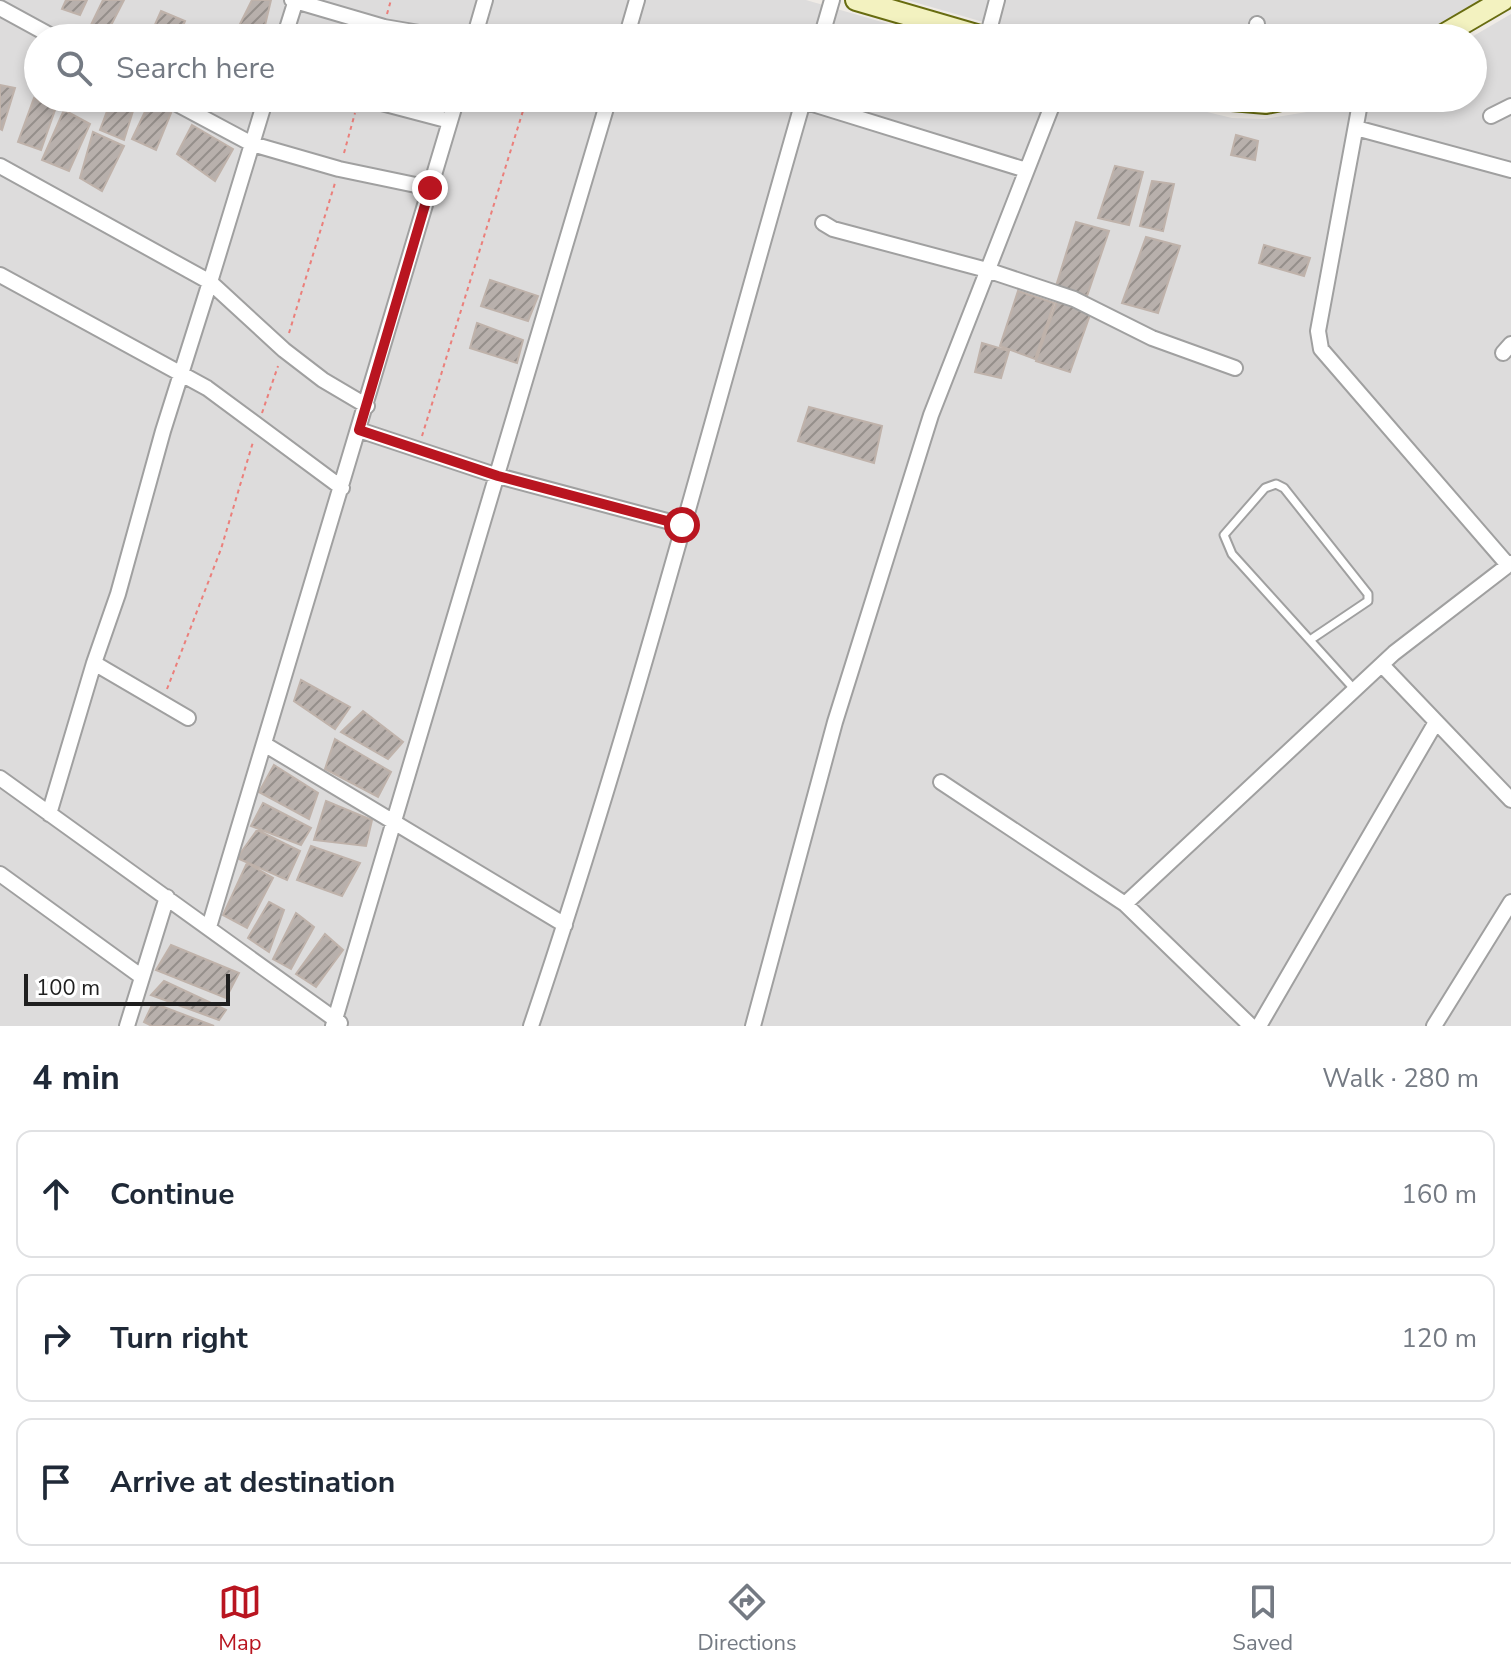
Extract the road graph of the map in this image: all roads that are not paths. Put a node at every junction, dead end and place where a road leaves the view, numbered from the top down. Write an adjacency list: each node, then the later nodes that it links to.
1 (485, 0): 12 (street)
2 (637, 0): 13 (street)
3 (832, 0): 14 (street)
4 (856, 0): 15 (main road)
5 (997, 0): 16 (street)
6 (1503, 0): 17 (main road)
7 (294, 1): 10 (street); 11 (street)
8 (0, 8): 9 (street)
9 (29, 24)
10 (288, 24)
11 (374, 24)
12 (478, 24)
13 (630, 24)
14 (825, 24)
15 (939, 24)
16 (991, 24)
17 (1462, 24)
18 (1511, 106): 28 (street)
19 (192, 112): 31 (street)
20 (262, 112): 31 (street)
21 (416, 112): 29 (street)
22 (453, 112): 29 (street)
23 (605, 112): 44 (street)
24 (800, 112): 46 (street)
25 (841, 112): 33 (street)
26 (1049, 112): 33 (street)
27 (1359, 112): 30 (street)
28 (1491, 116)
29 (450, 121): 35 (street)
30 (1356, 128): 34 (street); 47 (street)
31 (252, 144): 35 (street); 39 (street)
32 (0, 166): 39 (street)
33 (1026, 170): 37 (street)
34 (1511, 170)
35 (430, 188): 42 (street)
36 (823, 223): 37 (street)
37 (987, 270): 40 (street); 70 (street)
38 (0, 275): 41 (street)
39 (210, 282): 41 (street); 42 (street)
40 (1235, 368)
41 (181, 375): 45 (street); 49 (street)
42 (367, 406): 43 (street)
43 (359, 430): 44 (street); 45 (street)
44 (498, 476): 46 (street); 59 (street)
45 (342, 488): 54 (street)
46 (682, 525): 64 (street)
47 (1510, 564): 50 (street)
48 (1310, 640): 48 (lane); 51 (lane)
49 (94, 663): 52 (street); 58 (street)
50 (1382, 665): 51 (street); 53 (street)
51 (1355, 690): 63 (street)
52 (188, 718)
53 (1436, 722): 57 (street); 72 (street)
54 (264, 744): 59 (street); 65 (street)
55 (0, 778): 58 (street)
56 (941, 782): 63 (street)
57 (1511, 800)
58 (49, 814): 61 (street)
59 (396, 821): 64 (street); 67 (street)
60 (0, 874): 66 (street)
61 (167, 897): 65 (street); 66 (street)
62 (1511, 902): 73 (street)
63 (1125, 904): 71 (street)
64 (565, 925): 69 (street)
65 (209, 927): 67 (street)
66 (142, 977): 68 (street)
67 (337, 1024)
68 (127, 1026)
69 (531, 1026)
70 (753, 1026)
71 (1251, 1026)
72 (1259, 1026)
73 (1434, 1026)

